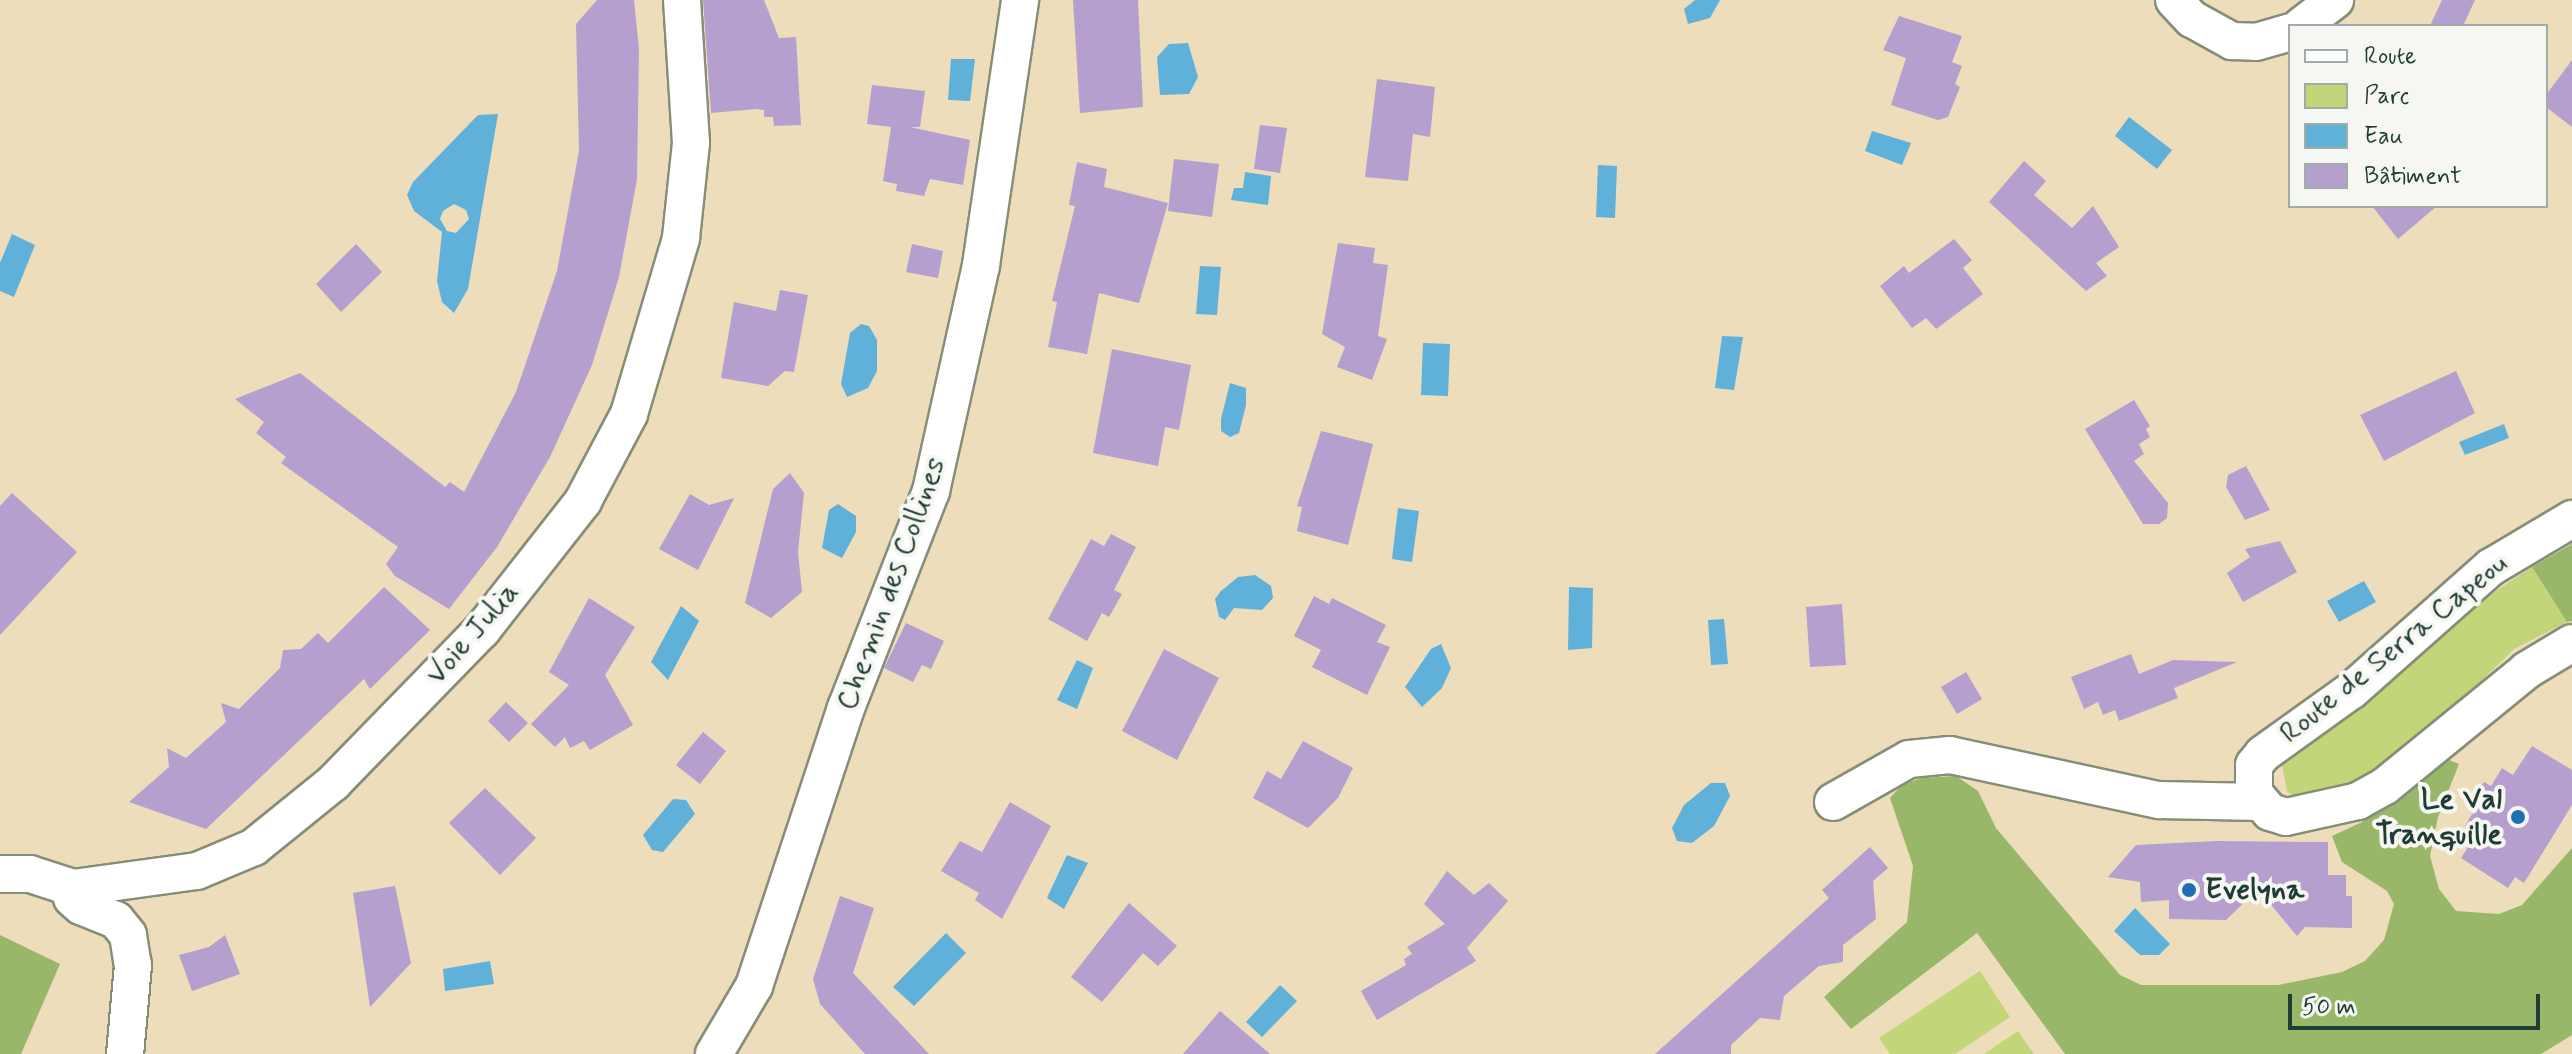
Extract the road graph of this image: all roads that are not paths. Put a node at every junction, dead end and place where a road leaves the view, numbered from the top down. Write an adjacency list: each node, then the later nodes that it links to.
1 (682, 0): 12 (street, Voie Julia)
2 (1020, 0): 14 (street, Chemin des Collines)
3 (2174, 0): 6 (street)
4 (2335, 0): 5 (street)
5 (2304, 24)
6 (2288, 33)
7 (2572, 519): 10 (street, Route de Serra Capeou)
8 (2572, 643): 10 (street)
9 (1833, 802): 10 (street)
10 (2260, 802)
11 (0, 874): 12 (street)
12 (73, 888): 13 (street)
13 (125, 1054)
14 (714, 1054)

